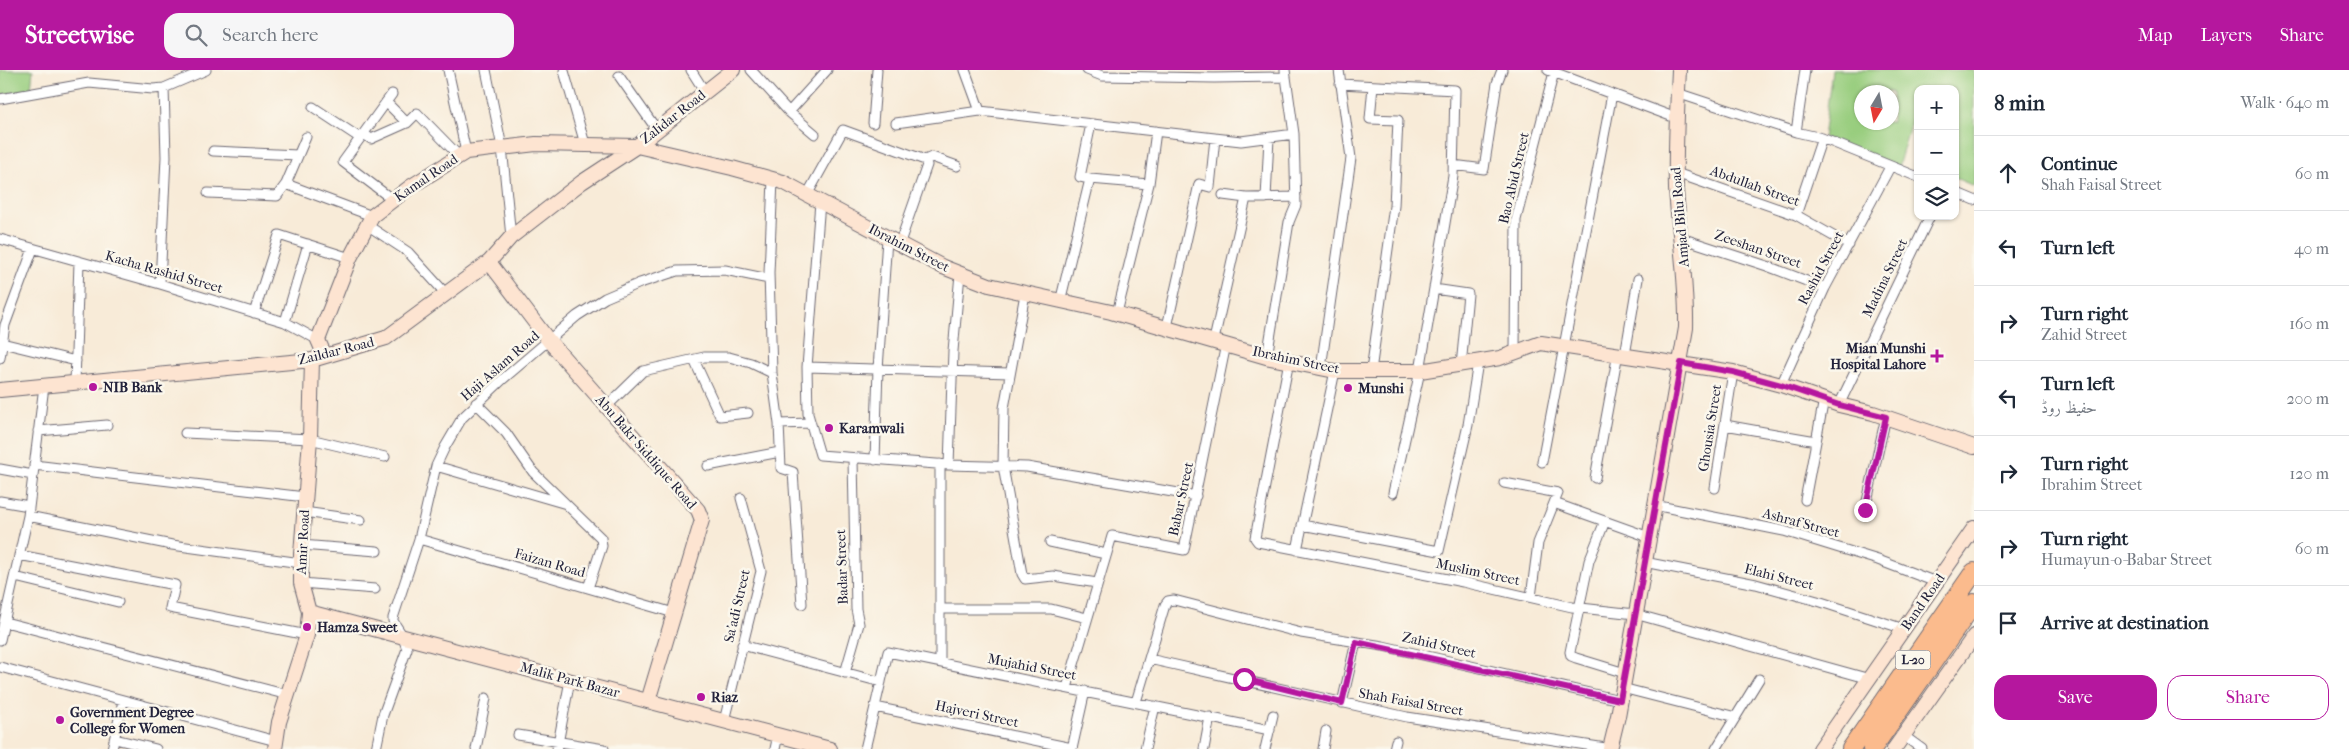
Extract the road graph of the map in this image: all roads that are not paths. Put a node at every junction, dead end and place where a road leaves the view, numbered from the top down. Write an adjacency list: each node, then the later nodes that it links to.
1 (206, 70): 23 (street)
2 (448, 70): 52 (street)
3 (486, 70): 50 (street)
4 (691, 70): 24 (street)
5 (733, 70): 24 (main road, Zalidar Road)
6 (751, 70): 32 (street)
7 (828, 70): 32 (street)
8 (877, 70): 35 (street)
9 (966, 70): 31 (street)
10 (1087, 70): 18 (street)
11 (1339, 70): 21 (street)
12 (1502, 70): 55 (street)
13 (1679, 70): 25 (main road, Amjad Bilu Road)
14 (1805, 70): 40 (street)
15 (564, 71): 48 (street)
16 (1551, 71): 27 (street); 105 (street, Bao Abid Street)
17 (1285, 73): 19 (street); 42 (street)
18 (1152, 74): 19 (street)
19 (1209, 74)
20 (619, 76): 38 (street)
21 (1340, 84): 22 (street); 117 (street)
22 (1373, 86): 55 (street); 120 (street)
23 (164, 88): 28 (street); 90 (street)
24 (706, 92): 38 (main road, Zalidar Road)
25 (1678, 93): 33 (main road, Amjad Bilu Road); 40 (street)
26 (392, 94): 29 (street)
27 (1612, 94): 33 (street); 104 (street)
28 (0, 98)
29 (386, 102): 34 (street); 43 (street)
30 (313, 107): 43 (street)
31 (980, 111): 36 (street); 37 (street)
32 (790, 112): 41 (street)
33 (1676, 118): 58 (main road, Amjad Bilu Road)
34 (407, 123): 43 (street); 52 (street)
35 (873, 123)
36 (896, 123)
37 (1092, 124): 39 (street); 60 (street)
38 (657, 130): 49 (main road, Zalidar Road)
39 (1156, 131): 45 (street); 63 (street)
40 (1796, 132): 47 (street)
41 (815, 134)
42 (1294, 134): 46 (street); 70 (street)
43 (362, 136): 71 (street)
44 (306, 137): 53 (street)
45 (1215, 138): 46 (street); 99 (street)
46 (1269, 138): 69 (street)
47 (1822, 138): 57 (street); 74 (street)
48 (585, 144): 49 (main road, Kamal Road); 50 (main road, Kamal Road)
49 (637, 146): 61 (main road, Ibrahim Street); 77 (main road, Zaildar Road)
50 (502, 147): 52 (main road, Kamal Road); 77 (street)
51 (213, 151): 53 (street)
52 (463, 154): 71 (main road, Kamal Road)
53 (298, 155): 62 (street)
54 (926, 160): 56 (street); 66 (street); 80 (street)
55 (1453, 165): 92 (street)
56 (957, 166)
57 (1890, 166): 59 (street); 82 (street, Rashid Street)
58 (1676, 173): 74 (street, Abdullah Street); 78 (main road, Amjad Bilu Road)
59 (1914, 175)
60 (1090, 179): 63 (street); 95 (street)
61 (773, 180): 66 (main road, Ibrahim Street); 88 (street)
62 (286, 184): 64 (street); 76 (street)
63 (1149, 184): 97 (street)
64 (208, 193)
65 (1959, 194): 72 (street)
66 (807, 195): 73 (main road, Ibrahim Street)
67 (1224, 195): 68 (street)
68 (1246, 198): 69 (street); 102 (street, Babar Street)
69 (1266, 198): 70 (street)
70 (1296, 198): 107 (street)
71 (393, 200): 76 (main road, Kamal Road)
72 (1974, 200)
73 (820, 202): 80 (main road, Ibrahim Street); 116 (street)
74 (1796, 215): 82 (street, Abdullah Street)
75 (1928, 220): 132 (street, Madina Street)
76 (370, 221): 84 (main road, Kamal Road); 93 (street)
77 (511, 237): 86 (main road, Zaildar Road)
78 (1681, 238): 91 (street, Zeeshan Street); 114 (main road, Amjad Bilu Road)
79 (0, 239): 83 (street, Kacha Rashid Street)
80 (893, 242): 87 (main road, Ibrahim Street); 118 (street)
81 (308, 244): 84 (street); 96 (street); 98 (street)
82 (1849, 245): 91 (street, Rashid Street)
83 (33, 250): 85 (street, Kacha Rashid Street); 103 (street)
84 (350, 258): 100 (main road, Kamal Road)
85 (79, 262): 90 (street, Kacha Rashid Street); 111 (street)
86 (489, 262): 93 (main road, Zaildar Road); 101 (main road, Abu Bakr Siddique Road)
87 (960, 274): 94 (main road, Ibrahim Street); 122 (street)
88 (769, 279): 101 (street, Haji Aslam Road); 125 (street)
89 (1638, 279): 106 (street)
90 (160, 284): 96 (street, Kacha Rashid Street)
91 (1825, 288): 127 (street, Rashid Street)
92 (1434, 289): 115 (street); 121 (street)
93 (447, 294): 109 (main road, Zaildar Road)
94 (1025, 294): 95 (main road, Ibrahim Street); 124 (street)
95 (1060, 302): 97 (main road, Ibrahim Street)
96 (254, 313): 98 (street, Kacha Rashid Street)
97 (1117, 314): 99 (main road, Ibrahim Street)
98 (284, 322): 100 (street, Kacha Rashid Street)
99 (1167, 327): 102 (main road, Ibrahim Street)
100 (318, 340): 109 (main road)
101 (549, 341): 131 (street, Haji Aslam Road); 133 (main road, Abu Bakr Siddique Road)
102 (1220, 342): 107 (main road, Ibrahim Street); 161 (street, Babar Street)
103 (2, 343): 108 (street); 111 (street)
104 (1563, 346): 105 (main road, Ibrahim Street); 106 (main road, Ibrahim Street); 149 (street)
105 (1515, 352): 113 (main road, Ibrahim Street)
106 (1622, 354): 114 (main road, Ibrahim Street); 157 (street)
107 (1267, 357): 112 (main road, Ibrahim Street)
108 (0, 358)
109 (319, 358): 126 (main road, Zaildar Road); 142 (main road, Amir Road)
110 (694, 360): 125 (street); 133 (street); 134 (street)
111 (76, 361): 126 (street)
112 (1289, 361): 117 (main road, Ibrahim Street); 181 (street, Muslim Street)
113 (1478, 362): 115 (main road, Ibrahim Street); 175 (street)
114 (1681, 363): 123 (main road, Ibrahim Street); 169 (main road, Amjad Bilu Road)
115 (1461, 366): 121 (main road, Ibrahim Street)
116 (807, 368): 118 (street); 137 (street)
117 (1321, 368): 119 (main road, Ibrahim Street)
118 (878, 369): 122 (street); 148 (street)
119 (1336, 371): 120 (main road, Ibrahim Street); 175 (street)
120 (1371, 371): 121 (main road, Ibrahim Street)
121 (1420, 371): 160 (street)
122 (952, 372): 124 (street); 150 (street)
123 (1733, 372): 127 (main road, Ibrahim Street); 139 (street, Ghousia Street)
124 (1010, 373): 154 (street)
125 (772, 374): 136 (street)
126 (75, 383): 128 (main road, Zaildar Road)
127 (1781, 385): 130 (main road, Ibrahim Street)
128 (44, 386): 129 (main road, Zaildar Road); 140 (street)
129 (0, 390)
130 (1824, 399): 132 (main road, Ibrahim Street); 143 (street)
131 (476, 403): 152 (street, Haji Aslam Road); 166 (street)
132 (1839, 405): 135 (main road, Ibrahim Street)
133 (606, 407): 201 (main road, Abu Bakr Siddique Road)
134 (748, 413)
135 (1886, 417): 144 (main road, Ibrahim Street); 170 (street)
136 (779, 424): 137 (street); 145 (street)
137 (810, 424): 147 (street)
138 (107, 425): 140 (street)
139 (1725, 425): 143 (street); 159 (street, Ghousia Street)
140 (38, 431): 151 (street)
141 (184, 433): 142 (street)
142 (310, 439): 146 (street); 162 (main road, Amir Road)
143 (1816, 441): 164 (street)
144 (1974, 447)
145 (780, 452): 153 (street); 197 (street)
146 (385, 457)
147 (853, 459): 148 (street); 215 (street, Badar Street)
148 (875, 460): 150 (street)
149 (1542, 462)
150 (944, 464): 154 (street); 199 (street)
151 (34, 465): 156 (street); 162 (street)
152 (436, 466): 166 (street); 178 (street, Haji Aslam Road)
153 (708, 466)
154 (1002, 466): 161 (street); 191 (street)
155 (0, 469): 156 (street)
156 (33, 475): 168 (street)
157 (1595, 478)
158 (1504, 482): 167 (street)
159 (1715, 488)
160 (1392, 492)
161 (1196, 496): 184 (street, Babar Street)
162 (305, 497): 171 (main road, Amir Road)
163 (741, 498): 211 (street, Sa'adi Street)
164 (1805, 500)
165 (0, 501): 168 (street)
166 (565, 504): 192 (street)
167 (1554, 504): 174 (street); 194 (street)
168 (29, 506): 172 (street)
169 (1654, 506): 177 (main road, Amjad Bilu Road); 189 (street, Ashraf Street)
170 (1865, 510)
171 (304, 512): 173 (street); 180 (main road, Amir Road)
172 (28, 516): 183 (street); 186 (street)
173 (361, 520)
174 (1605, 521): 177 (street); 198 (street)
175 (1302, 525): 181 (street)
176 (1974, 528): 189 (main road, Band Road)
177 (1649, 536): 185 (main road, Amjad Bilu Road)
178 (419, 539): 192 (street, Faizan Road); 207 (street, Haji Aslam Road)
179 (1050, 542): 184 (street)
180 (301, 544): 182 (street); 186 (main road, Amir Road)
181 (1297, 550): 194 (street, Muslim Street)
182 (376, 551)
183 (19, 554): 188 (street); 206 (street)
184 (1106, 554): 191 (street, Babar Street)
185 (1644, 562): 202 (main road, Amjad Bilu Road); 205 (street, Elahi Street)
186 (301, 563): 190 (main road, Amir Road)
187 (1974, 572): 259 (highway, L-20)
188 (14, 578): 195 (street); 204 (street)
189 (1936, 582): 205 (main road, Band Road)
190 (301, 583): 193 (street); 200 (main road, Amir Road)
191 (1097, 583): 203 (street, Babar Street)
192 (588, 588): 201 (street, Faizan Road)
193 (375, 589)
194 (1530, 597): 198 (street, Muslim Street)
195 (118, 602)
196 (1974, 603): 260 (highway, L-20)
197 (802, 604)
198 (1578, 608): 202 (street, Muslim Street); 216 (street)
199 (940, 609): 203 (street); 213 (street)
200 (309, 612): 206 (main road, Amir Road); 207 (main road, Malik Park Bazar)
201 (674, 613): 227 (main road, Abu Bakr Siddique Road)
202 (1635, 614): 216 (main road, Amjad Bilu Road); 218 (street, Muslim Street)
203 (1087, 618): 221 (street, Babar Street)
204 (3, 627): 209 (street); 224 (street)
205 (1904, 628): 218 (main road, Band Road)
206 (307, 635): 224 (main road, Amir Road)
207 (402, 635): 219 (main road, Malik Park Bazar); 246 (street, Haji Aslam Road)
208 (1974, 636): 239 (main road)
209 (0, 640)
210 (1356, 642): 212 (street, Zahid Street); 223 (street, Zahid Street); 229 (street)
211 (742, 645): 215 (street); 235 (street, Sa'adi Street)
212 (1149, 659): 228 (street); 229 (street, Shah Faisal Street)
213 (940, 662): 220 (street, Mujahid Street); 221 (street, Mujahid Street)
214 (0, 667): 226 (street)
215 (845, 673): 220 (street)
216 (1625, 673): 223 (main road, Amjad Bilu Road)
217 (1759, 679): 233 (street)
218 (1870, 679): 258 (main road, Band Road)
219 (570, 680): 227 (main road, Malik Park Bazar); 243 (street)
220 (881, 682): 230 (street, Mujahid Street)
221 (1067, 688): 222 (street, Mujahid Street)
222 (1084, 691): 228 (street, Mujahid Street); 251 (street)
223 (1621, 694): 233 (street, Zahid Street); 256 (main road, Amjad Bilu Road)
224 (288, 695): 242 (main road, Amir Road)
225 (486, 698): 247 (street)
226 (123, 700): 240 (street); 242 (street)
227 (648, 701): 235 (main road, Malik Park Bazar)
228 (1136, 702): 231 (street, Mujahid Street)
229 (1342, 703): 256 (street, Shah Faisal Street)
230 (875, 706): 250 (street, Mujahid Street); 251 (street, Hajveri Street)
231 (1155, 706): 234 (street, Mujahid Street); 252 (street)
232 (1274, 715): 236 (street)
233 (1736, 717): 257 (street)
234 (1210, 718): 236 (street, Mujahid Street); 253 (street)
235 (724, 721): 241 (main road, Malik Park Bazar)
236 (1270, 730): 254 (street)
237 (1326, 731): 255 (street)
238 (518, 735): 243 (street)
239 (1904, 736): 261 (main road); 262 (street)
240 (115, 739): 244 (street); 245 (street)
241 (777, 742): 249 (main road, Malik Park Bazar)
242 (275, 745)
243 (558, 745): 248 (street)
244 (112, 749)
245 (156, 749)
246 (376, 749)
247 (476, 749)
248 (604, 749)
249 (830, 749)
250 (865, 749)
251 (1072, 749)
252 (1145, 749)
253 (1204, 749)
254 (1265, 749)
255 (1322, 749)
256 (1611, 749)
257 (1716, 749)
258 (1820, 749)
259 (1852, 749)
260 (1872, 749)
261 (1894, 749)
262 (1922, 749)

